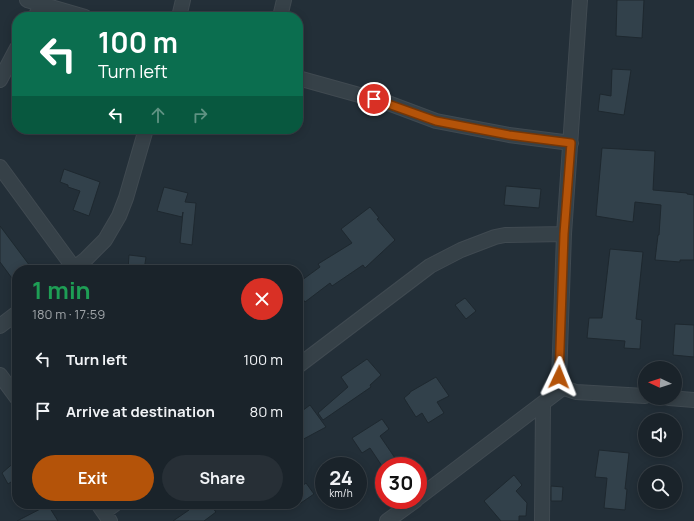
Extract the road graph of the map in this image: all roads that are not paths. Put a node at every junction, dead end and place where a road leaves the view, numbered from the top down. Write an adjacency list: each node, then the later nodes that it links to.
1 (27, 0): 5 (street)
2 (182, 0): 8 (street)
3 (284, 0): 9 (street)
4 (580, 0): 14 (street)
5 (42, 4): 6 (street); 7 (street)
6 (38, 12)
7 (69, 12)
8 (179, 12)
9 (281, 12)
10 (12, 57): 12 (street)
11 (303, 79): 14 (street)
12 (0, 80)
13 (145, 134): 18 (street)
14 (571, 143): 16 (street)
15 (0, 167): 17 (street)
16 (564, 234): 21 (street); 23 (street)
17 (70, 265)
18 (77, 265)
19 (12, 317): 20 (street)
20 (0, 326)
21 (303, 362)
22 (0, 375): 24 (street)
23 (564, 387): 25 (street); 28 (street)
24 (12, 391)
25 (638, 396)
26 (682, 399): 27 (street)
27 (694, 400)
28 (543, 404): 29 (street); 32 (street)
29 (427, 491)
30 (403, 509): 31 (street)
31 (387, 521)
32 (542, 521)

